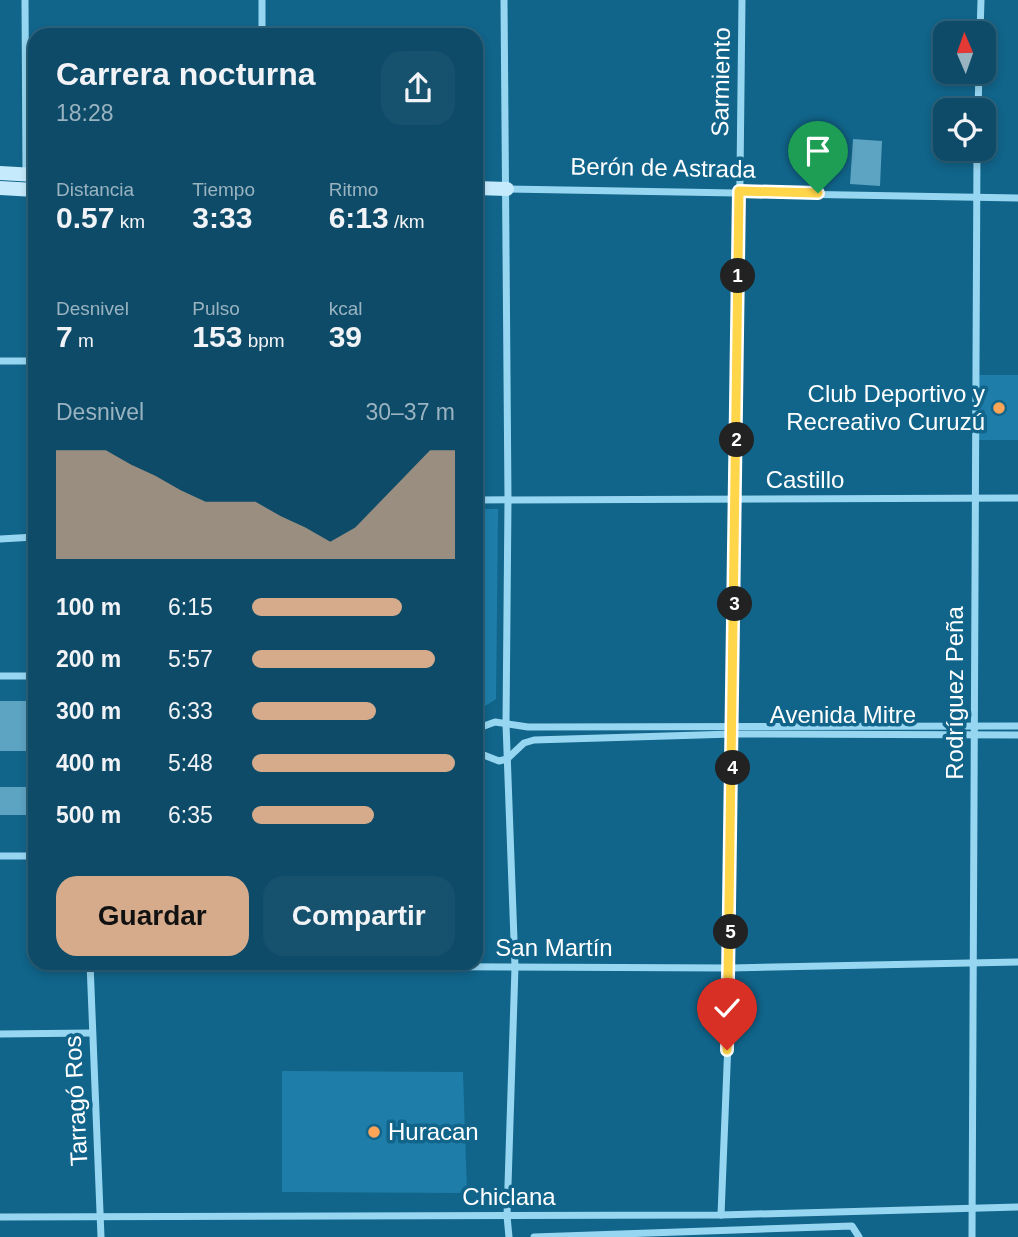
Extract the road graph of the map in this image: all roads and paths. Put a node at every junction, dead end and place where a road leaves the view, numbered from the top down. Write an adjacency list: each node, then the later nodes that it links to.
1 (25, 0): 8 (street)
2 (262, 0): 7 (street)
3 (504, 0): 14 (street)
4 (742, 0): 16 (street, Sarmiento)
5 (981, 0): 6 (street)
6 (980, 21)
7 (262, 28)
8 (28, 105)
9 (978, 161): 17 (street, Rodríguez Peña)
10 (0, 173): 11 (street)
11 (28, 175)
12 (0, 188): 15 (street)
13 (483, 188): 14 (street, Berón de Astrada)
14 (507, 189): 16 (street, Berón de Astrada); 24 (street)
15 (28, 190)
16 (739, 191): 17 (street, Berón de Astrada); 22 (street, Sarmiento)
17 (976, 197): 18 (street, Berón de Astrada); 25 (street, Rodríguez Peña)
18 (1018, 198)
19 (0, 361): 20 (street)
20 (28, 361)
21 (1018, 498): 25 (street, Castillo)
22 (736, 499): 24 (street, Castillo); 25 (street, Castillo); 31 (street, Sarmiento)
23 (483, 500): 24 (street, Castillo)
24 (509, 500): 30 (street)
25 (975, 500): 33 (street, Rodríguez Peña)
26 (28, 537): 27 (street)
27 (0, 539)
28 (0, 676): 29 (street)
29 (28, 676)
30 (506, 724): 31 (street, Avenida Mitre); 32 (street, Avenida Mitre); 39 (street)
31 (733, 725): 33 (street, Avenida Mitre); 35 (street, Sarmiento)
32 (483, 726)
33 (975, 726): 34 (street, Avenida Mitre); 36 (street, Rodríguez Peña)
34 (1018, 726)
35 (733, 734): 36 (street, Avenida Mitre); 39 (street, Avenida Mitre); 46 (street, Sarmiento)
36 (974, 735): 37 (street, Avenida Mitre); 43 (street, Rodríguez Peña)
37 (1018, 735)
38 (483, 755): 39 (street)
39 (507, 759): 45 (street)
40 (0, 856): 41 (street)
41 (28, 856)
42 (1018, 962): 43 (street, San Martín)
43 (974, 963): 46 (street, San Martín); 51 (street, Rodríguez Peña)
44 (483, 967): 45 (street, San Martín)
45 (515, 967): 46 (street, San Martín); 54 (street)
46 (731, 968): 52 (street, Sarmiento)
47 (90, 970): 48 (street, Tarragó Ros)
48 (91, 1033): 49 (street); 53 (street, Tarragó Ros)
49 (0, 1034)
50 (1018, 1207): 51 (street, Chiclana)
51 (973, 1208): 52 (street, Chiclana); 62 (street, Rodríguez Peña)
52 (721, 1215): 54 (street, Chiclana)
53 (101, 1216): 54 (street, Chiclana); 55 (street, Chiclana); 58 (street, Tarragó Ros)
54 (507, 1216): 59 (street)
55 (0, 1217)
56 (766, 1233): 57 (street); 61 (street)
57 (693, 1235): 60 (street)
58 (101, 1237)
59 (509, 1237)
60 (534, 1237)
61 (859, 1237)
62 (972, 1237)

